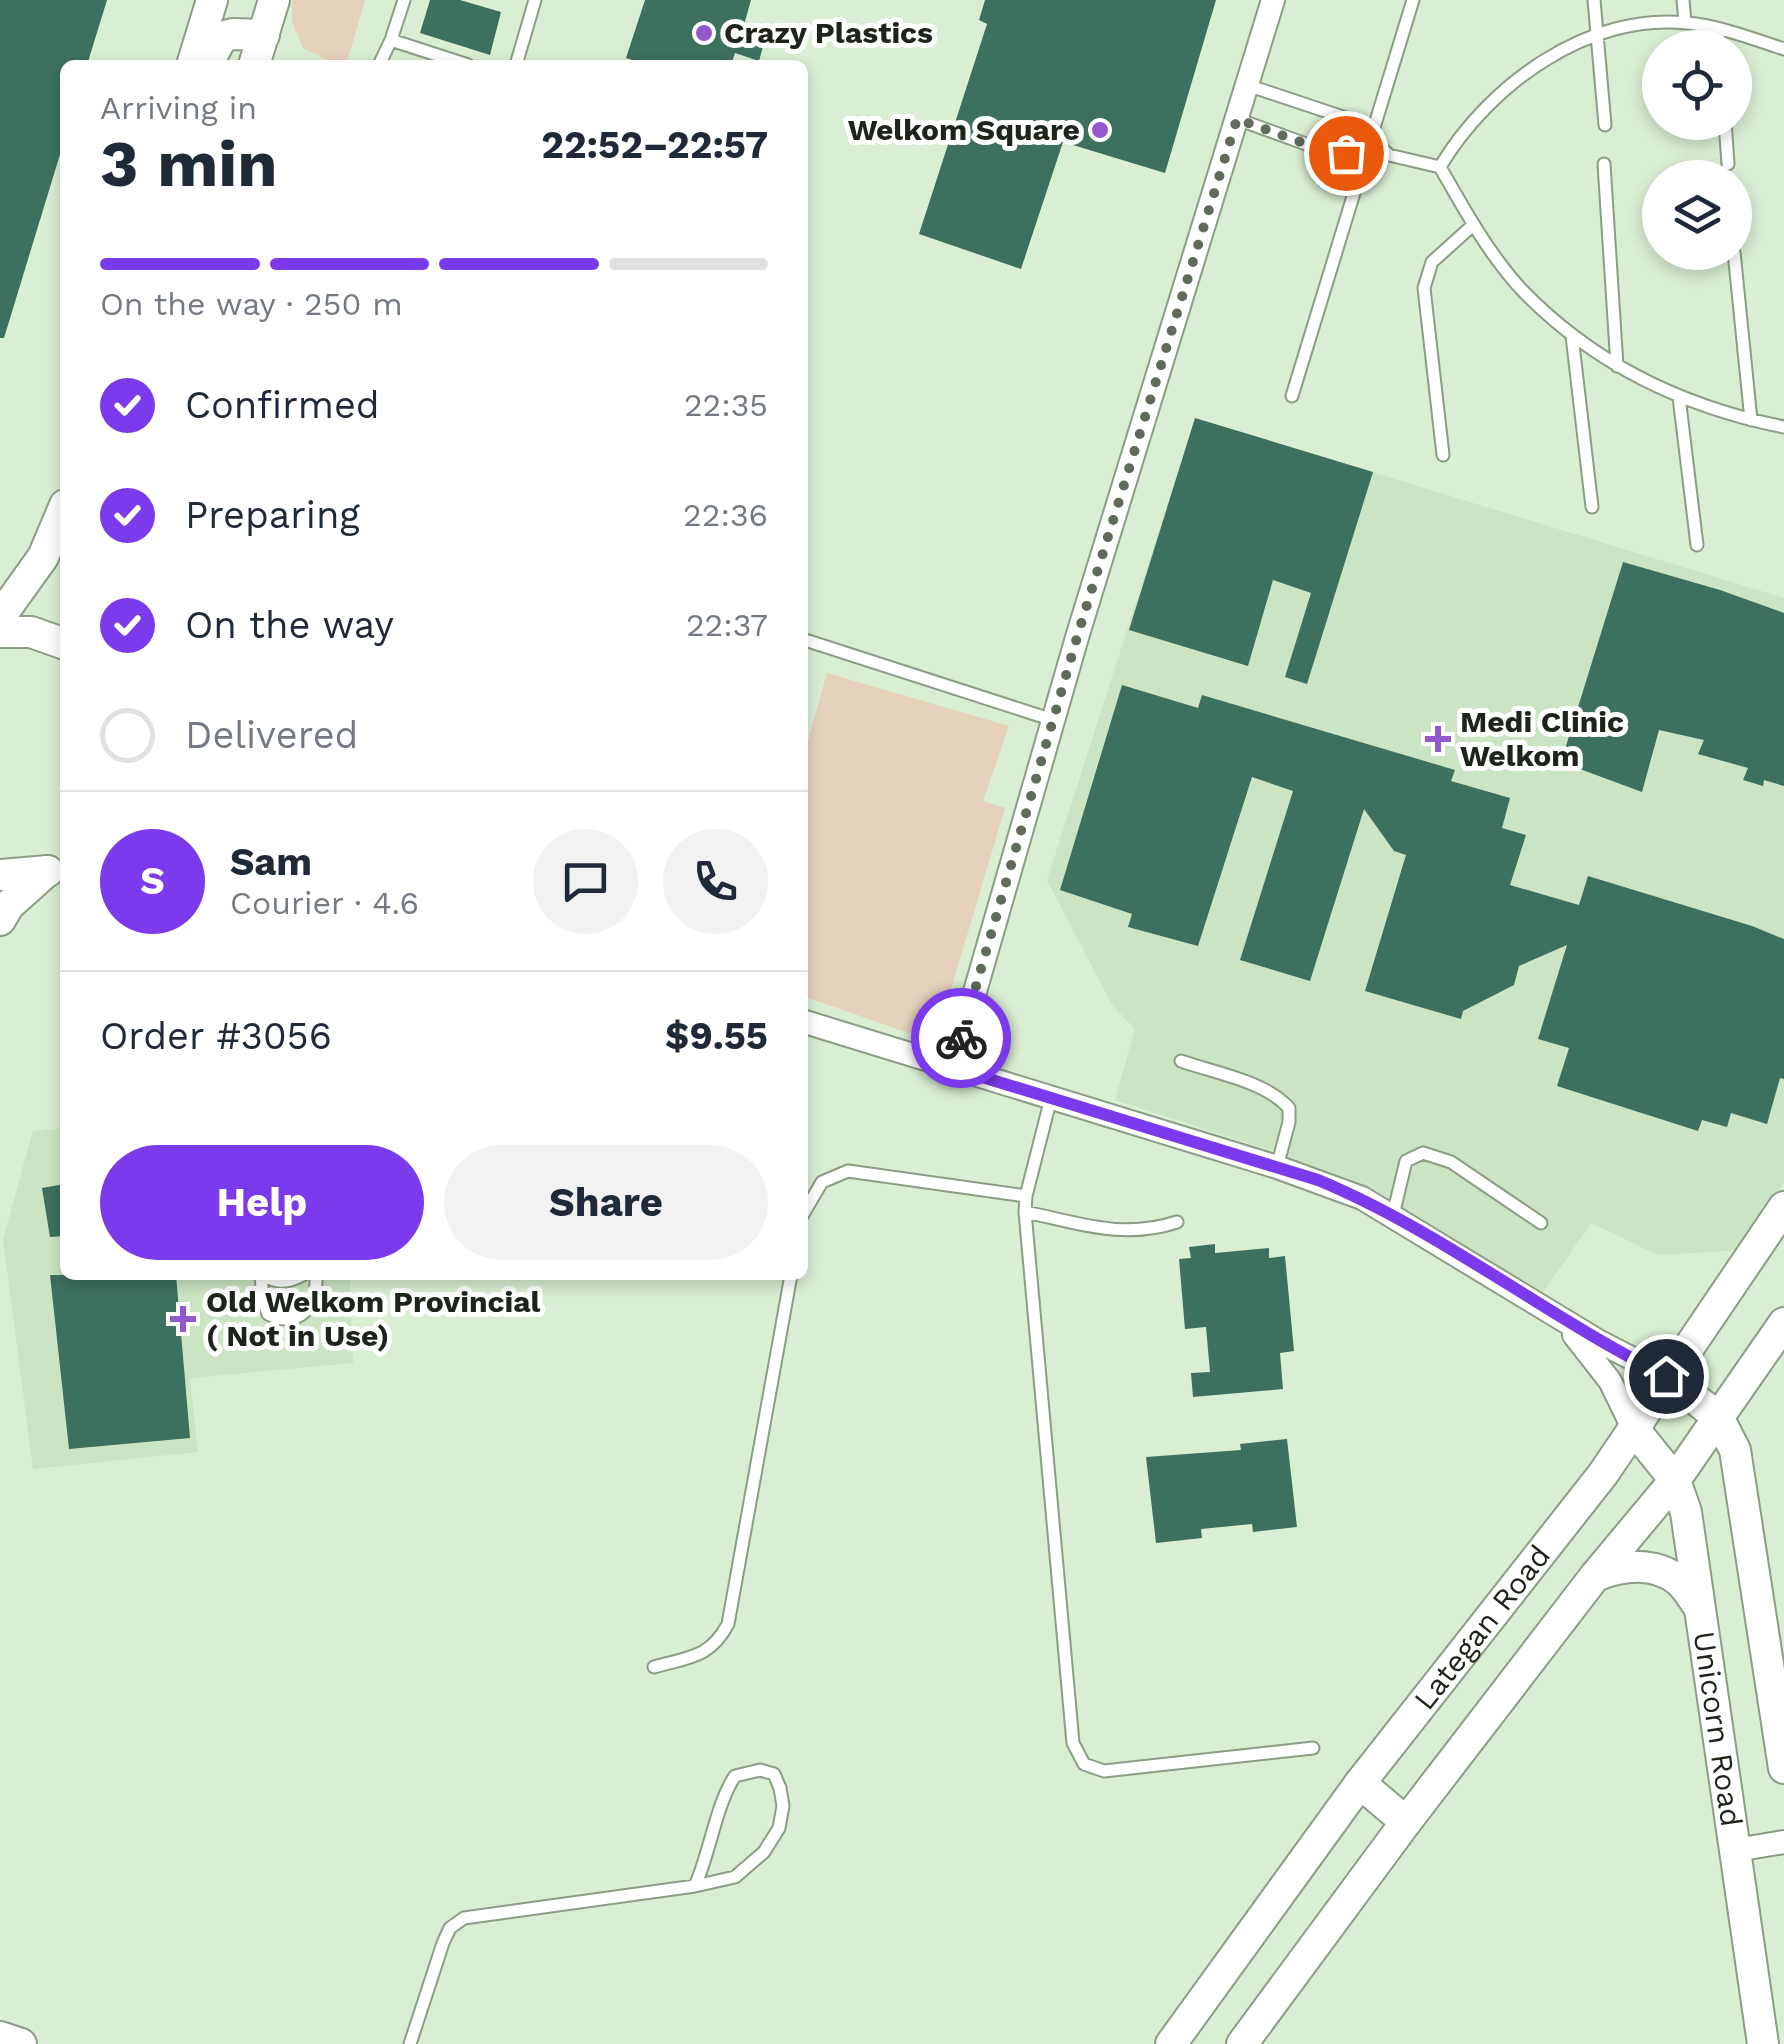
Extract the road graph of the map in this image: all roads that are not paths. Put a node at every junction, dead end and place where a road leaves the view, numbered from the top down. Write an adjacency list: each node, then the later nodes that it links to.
1 (212, 0): 15 (street)
2 (274, 0): 11 (street)
3 (404, 0): 13 (lane)
4 (535, 0): 20 (lane)
5 (1273, 0): 21 (street)
6 (1413, 0): 24 (lane)
7 (1594, 0): 12 (lane)
8 (1683, 0): 9 (lane)
9 (1686, 22): 10 (lane); 12 (lane)
10 (1718, 29): 14 (lane)
11 (264, 35): 16 (street); 17 (street)
12 (1599, 36): 23 (lane); 28 (lane)
13 (392, 40): 18 (lane); 19 (lane)
14 (1784, 48)
15 (194, 60)
16 (210, 60)
17 (256, 60)
18 (382, 60)
19 (453, 60)
20 (517, 60)
21 (1248, 85): 22 (street); 24 (lane)
22 (1237, 119): 25 (lane); 45 (street)
23 (1605, 125)
24 (1370, 134): 25 (lane); 26 (lane)
25 (1363, 155): 26 (lane); 33 (lane)
26 (1389, 155): 28 (lane)
27 (1604, 164): 32 (lane)
28 (1440, 167): 29 (lane)
29 (1472, 225): 31 (lane); 37 (lane)
30 (1736, 270): 35 (lane)
31 (1572, 336): 32 (lane); 38 (lane)
32 (1617, 366): 34 (lane)
33 (1292, 396)
34 (1679, 397): 35 (lane); 40 (lane)
35 (1751, 420): 36 (lane)
36 (1784, 427)
37 (1443, 455)
38 (1592, 507)
39 (60, 518): 41 (street)
40 (1697, 546)
41 (0, 617)
42 (0, 632): 43 (street)
43 (60, 642)
44 (808, 642): 45 (lane)
45 (1053, 720): 51 (street)
46 (56, 868): 47 (street); 48 (street)
47 (0, 875)
48 (0, 920)
49 (808, 1023): 51 (street)
50 (1182, 1061): 53 (lane)
51 (953, 1068): 52 (street)
52 (1051, 1098): 53 (street); 54 (lane)
53 (1277, 1167): 58 (street)
54 (1026, 1196): 55 (lane); 57 (lane)
55 (808, 1206)
56 (1784, 1207): 66 (street, Lategan Road)
57 (1025, 1212): 59 (lane); 73 (lane)
58 (1393, 1215): 60 (lane); 64 (street)
59 (1177, 1222)
60 (1540, 1223)
61 (263, 1280): 62 (lane)
62 (316, 1280)
63 (790, 1280): 72 (lane)
64 (1559, 1318): 66 (street); 68 (street)
65 (1784, 1323): 67 (street, Lategan Road)
66 (1666, 1376): 67 (street, Unicorn Road); 68 (street, Lategan Road)
67 (1718, 1416): 69 (street, Lategan Road); 74 (street, Unicorn Road)
68 (1633, 1428): 69 (street, Unicorn Road); 75 (street, Lategan Road)
69 (1675, 1480): 70 (street, Lategan Road); 71 (street, Unicorn Road)
70 (1595, 1576): 71 (street); 76 (street, Lategan Road)
71 (1699, 1607): 78 (street, Unicorn Road)
72 (654, 1666)
73 (1313, 1748)
74 (1784, 1768)
75 (1360, 1783): 76 (street); 81 (street, Lategan Road)
76 (1406, 1822): 84 (street, Lategan Road)
77 (1784, 1842): 78 (street)
78 (1736, 1850): 85 (street, Unicorn Road)
79 (695, 1886): 79 (lane); 83 (lane)
80 (0, 2037): 82 (street)
81 (1183, 2040)
82 (21, 2044)
83 (410, 2044)
84 (1242, 2044)
85 (1763, 2044)

